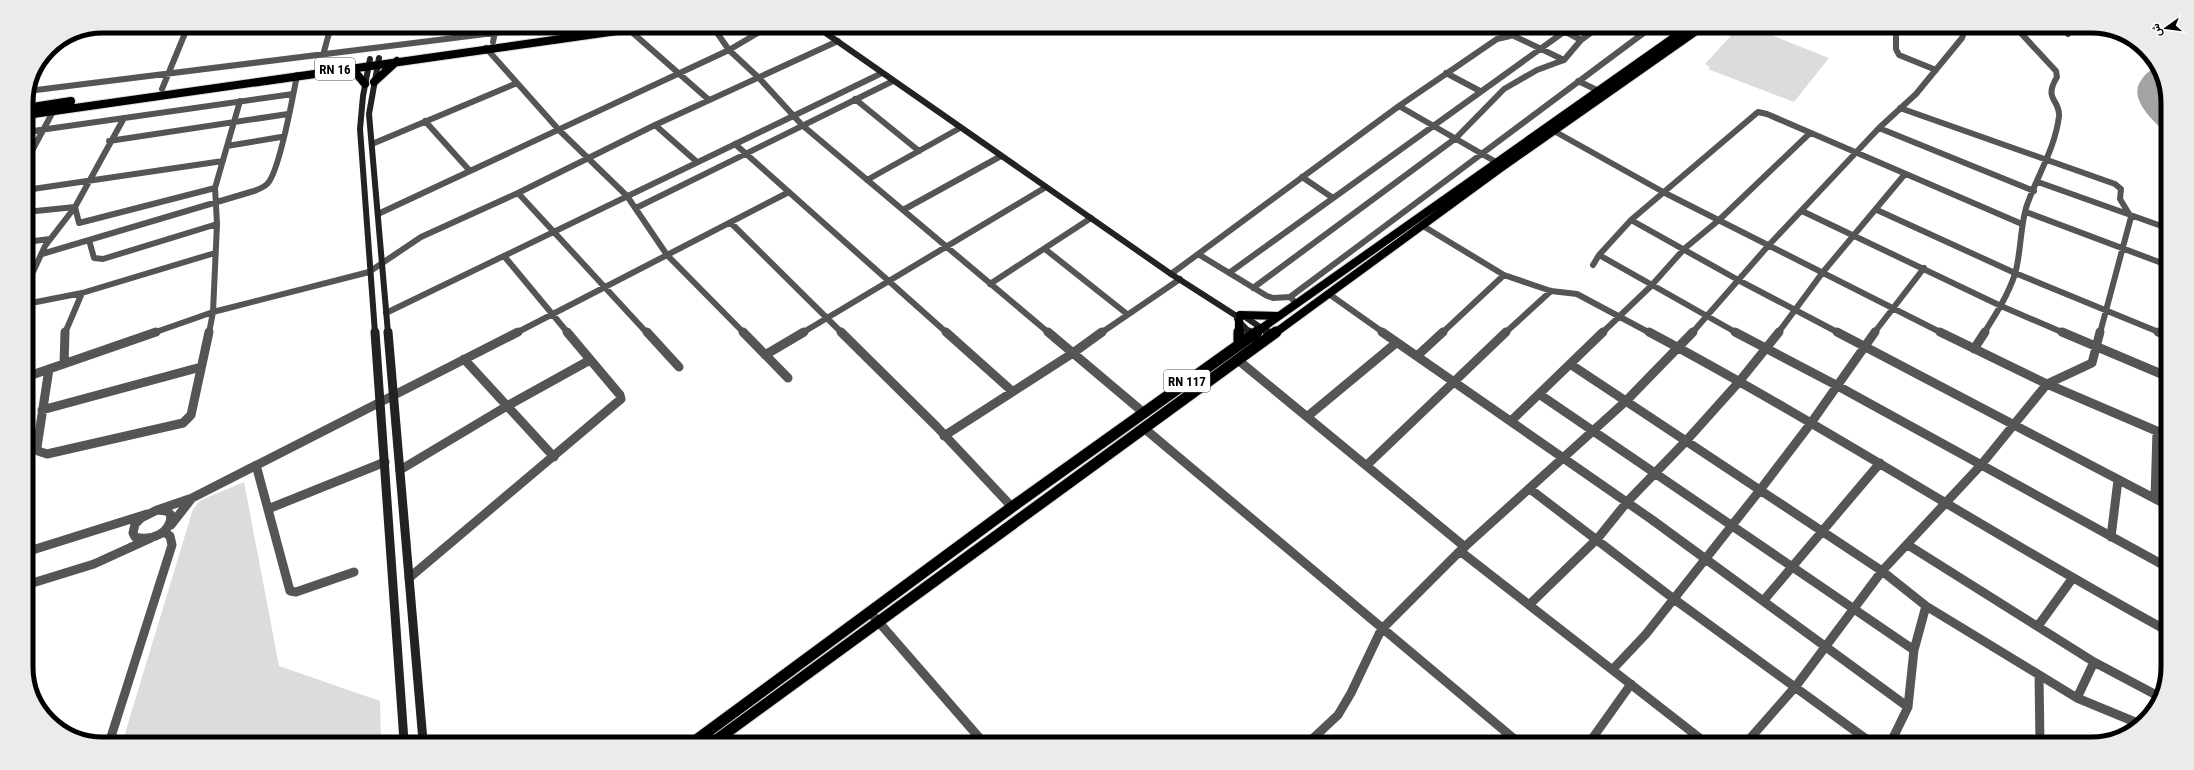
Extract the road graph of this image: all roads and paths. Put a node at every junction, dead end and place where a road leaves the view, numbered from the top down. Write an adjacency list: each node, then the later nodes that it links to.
1 (185, 33): 37 (street)
2 (330, 33): 28 (street)
3 (474, 33): 28 (street)
4 (496, 33): 23 (street)
5 (559, 33): 23 (main road, RN 16)
6 (592, 33): 25 (main road, RN 16)
7 (632, 33): 38 (street)
8 (717, 33): 27 (street)
9 (758, 33): 27 (street)
10 (825, 33): 24 (street)
11 (1515, 33): 21 (street)
12 (1560, 33): 26 (street)
13 (1569, 33): 22 (street)
14 (1591, 33): 22 (street)
15 (1644, 33): 42 (street)
16 (1680, 33): 48 (main road, RN 117)
17 (1693, 33): 72 (main road, RN 117)
18 (1896, 33): 34 (street)
19 (1964, 33): 34 (street)
20 (2021, 33): 88 (street)
21 (1512, 35): 26 (street); 36 (street)
22 (1581, 40): 29 (street)
23 (494, 42): 30 (main road, RN 16)
24 (838, 42): 35 (street); 40 (street)
25 (486, 48): 31 (main road, RN 16); 44 (street)
26 (1541, 48): 29 (street); 47 (street)
27 (729, 50): 38 (street); 40 (street)
28 (322, 54): 32 (street); 37 (street)
29 (1564, 60): 75 (street)
30 (374, 61): 31 (main road, RN 16); 32 (main road, RN 16); 33 (main road, RN 16); 43 (street)
31 (398, 61): 43 (main road)
32 (320, 66): 45 (main road, RN 16)
33 (351, 67): 39 (main road, RN 16); 43 (main road)
34 (1936, 70): 56 (street)
35 (882, 73): 41 (street); 60 (street)
36 (1446, 73): 47 (street); 54 (street)
37 (168, 74): 45 (street); 46 (street)
38 (677, 74): 51 (street); 70 (street)
39 (296, 75): 49 (street); 57 (main road, RN 16)
40 (758, 78): 51 (street); 60 (street)
41 (893, 81): 50 (street); 67 (street)
42 (1578, 81): 48 (street); 83 (street)
43 (369, 83): 77 (street); 144 (street)
44 (517, 83): 63 (street); 70 (street)
45 (162, 89): 53 (main road, RN 16)
46 (34, 90)
47 (1480, 90): 66 (street)
48 (1597, 90): 90 (main road, RN 117)
49 (293, 94): 52 (street); 59 (street)
50 (855, 99): 65 (street); 81 (street)
51 (709, 100): 64 (street)
52 (240, 101): 61 (street); 62 (street)
53 (57, 103): 55 (main road, RN 16); 57 (street)
54 (1399, 106): 66 (street); 93 (street)
55 (33, 107)
56 (1900, 108): 68 (street); 88 (street)
57 (53, 111): 58 (main road, RN 16); 69 (street)
58 (33, 114)
59 (288, 114): 62 (street); 74 (street)
60 (793, 115): 65 (street); 78 (street)
61 (124, 118): 69 (street); 76 (street)
62 (234, 121): 76 (street); 80 (street)
63 (425, 122): 77 (street); 91 (street)
64 (655, 125): 86 (street); 89 (street)
65 (802, 125): 82 (street); 94 (street)
66 (1433, 125): 75 (street); 105 (street)
67 (960, 128): 81 (street); 85 (street)
68 (1879, 128): 84 (street); 100 (street)
69 (44, 129): 71 (street); 79 (street)
70 (559, 130): 86 (street); 91 (street)
71 (33, 131)
72 (1554, 131): 103 (street); 122 (main road, RN 117)
73 (1810, 133): 84 (street); 103 (street); 118 (street)
74 (281, 137): 80 (street); 106 (street)
75 (1456, 138): 83 (street); 157 (street)
76 (110, 141): 95 (street)
77 (372, 144): 114 (street)
78 (735, 144): 82 (street); 89 (street)
79 (33, 146)
80 (226, 146): 87 (street)
81 (919, 151): 94 (street)
82 (746, 152): 101 (street); 108 (street)
83 (1484, 154): 90 (street); 161 (street)
84 (1856, 154): 92 (street); 110 (street)
85 (1001, 156): 97 (street); 109 (street)
86 (589, 159): 102 (street); 104 (street)
87 (223, 161): 95 (street); 98 (street)
88 (2047, 161): 96 (street); 115 (street)
89 (696, 162): 104 (street)
90 (1496, 162): 161 (main road, RN 117)
91 (470, 171): 114 (street)
92 (1905, 174): 111 (street); 121 (street)
93 (1302, 177): 105 (street); 136 (street)
94 (867, 180): 109 (street)
95 (88, 181): 99 (street); 107 (street)
96 (2038, 182): 100 (street); 115 (street)
97 (1046, 187): 116 (street); 129 (street)
98 (215, 188): 106 (street); 107 (street)
99 (33, 189)
100 (2034, 191): 113 (street)
101 (789, 192): 119 (street); 152 (street)
102 (518, 193): 124 (street); 141 (street)
103 (1665, 193): 117 (street); 118 (street)
104 (627, 196): 108 (street); 124 (street)
105 (1332, 198): 147 (street)
106 (215, 202): 120 (street); 127 (street)
107 (75, 207): 112 (street); 126 (street)
108 (636, 208): 137 (street)
109 (903, 210): 129 (street)
110 (1802, 210): 125 (street); 130 (street)
111 (1877, 210): 125 (street); 148 (street)
112 (33, 211)
113 (2026, 212): 121 (street); 133 (street)
114 (378, 214): 141 (street)
115 (2131, 217): 123 (street); 133 (street)
116 (1091, 218): 131 (street); 149 (street)
117 (1631, 220): 132 (street); 138 (street)
118 (1719, 220): 130 (street); 132 (street)
119 (731, 223): 137 (street); 172 (street)
120 (217, 224): 127 (street); 134 (street)
121 (2022, 224): 148 (street)
122 (1422, 226): 150 (street); 160 (main road, RN 117)
123 (2161, 226)
124 (553, 232): 139 (street); 156 (street)
125 (1855, 235): 143 (street); 145 (street)
126 (50, 239): 128 (street); 135 (street)
127 (89, 240): 135 (street)
128 (33, 241)
129 (946, 246): 152 (street); 154 (street)
130 (1768, 246): 145 (street); 153 (street)
131 (1046, 249): 154 (street); 170 (street)
132 (1684, 249): 153 (street); 155 (street)
133 (2123, 249): 140 (street); 166 (street)
134 (215, 253): 159 (street); 167 (street)
135 (42, 254): 146 (street)
136 (1198, 254): 147 (street); 149 (street)
137 (667, 255): 156 (street); 189 (street)
138 (1599, 255): 142 (street); 155 (street)
139 (504, 256): 168 (street); 169 (street)
140 (2161, 263)
141 (382, 264): 144 (street); 168 (street)
142 (1593, 265)
143 (1924, 268): 163 (street); 164 (street)
144 (369, 272): 167 (street); 210 (street)
145 (1823, 272): 164 (street); 165 (street)
146 (33, 273)
147 (1229, 273): 157 (street)
148 (2015, 273): 163 (street); 166 (street)
149 (1171, 274): 151 (street)
150 (1504, 275): 158 (street); 190 (street)
151 (1180, 279): 170 (street); 173 (street)
152 (889, 281): 172 (street); 206 (street)
153 (1740, 281): 165 (street); 175 (street)
154 (990, 284): 188 (street)
155 (1651, 286): 174 (street); 175 (street)
156 (605, 287): 169 (street); 197 (street)
157 (1253, 288): 161 (street)
158 (1551, 291): 174 (street); 202 (street)
159 (82, 293): 162 (street); 194 (street)
160 (1329, 294): 178 (main road, RN 117); 181 (street)
161 (1293, 300): 171 (main road, RN 117)
162 (33, 303)
163 (2001, 306): 184 (street); 187 (street)
164 (1895, 308): 183 (street); 187 (street)
165 (1797, 309): 183 (street); 186 (street)
166 (2107, 311): 177 (street); 184 (street)
167 (213, 312): 194 (street); 196 (street)
168 (386, 313): 208 (street)
169 (551, 314): 191 (street); 192 (street)
170 (1127, 314): 188 (street)
171 (1280, 316): 173 (main road); 176 (main road, RN 117)
172 (828, 317): 189 (street); 222 (street)
173 (1238, 317): 176 (street); 179 (street); 182 (main road)
174 (1619, 317): 185 (street); 195 (street)
175 (1707, 317): 185 (street); 186 (street)
176 (1262, 328): 178 (street); 179 (main road, RN 117)
177 (2161, 334)
178 (1272, 335): 180 (main road, RN 117)
179 (1252, 336): 180 (street); 182 (main road, RN 117)
180 (1261, 343): 193 (main road, RN 117)
181 (1396, 343): 190 (street); 214 (street)
182 (1239, 344): 213 (main road, RN 117)
183 (1865, 345): 205 (street); 217 (street)
184 (2098, 346): 199 (street); 204 (street)
185 (1677, 347): 203 (street); 209 (street)
186 (1766, 349): 203 (street); 205 (street)
187 (1974, 349): 204 (street)
188 (1073, 353): 206 (street); 213 (street)
189 (765, 354): 201 (street)
190 (1417, 356): 202 (street)
191 (464, 359): 208 (street); 211 (street)
192 (590, 360): 211 (street); 224 (street)
193 (1238, 360): 214 (street); 218 (main road, RN 117)
194 (64, 364): 198 (street)
195 (1570, 364): 207 (street); 209 (street)
196 (201, 367): 212 (street); 212 (street)
197 (679, 367)
198 (49, 369): 200 (street); 212 (street)
199 (2161, 374)
200 (33, 375)
201 (788, 378)
202 (1454, 380): 215 (street); 228 (street)
203 (1738, 383): 216 (street); 223 (street)
204 (2047, 384): 217 (street); 220 (street)
205 (1836, 385): 216 (street); 229 (street)
206 (1012, 390): 222 (street)
207 (1539, 394): 215 (street); 219 (street)
208 (393, 395): 210 (street); 231 (street)
209 (1626, 401): 219 (street); 223 (street)
210 (380, 402): 226 (street); 230 (street)
211 (507, 406): 224 (street); 231 (street)
212 (42, 410)
213 (1144, 414): 241 (main road, RN 117)
214 (1308, 416): 228 (street)
215 (1511, 421): 225 (street)
216 (1811, 423): 227 (street); 235 (street)
217 (2015, 425): 229 (street); 233 (street)
218 (1145, 430): 268 (main road, RN 117); 271 (street)
219 (1594, 431): 225 (street); 232 (street)
220 (2157, 431): 221 (street); 237 (street)
221 (2161, 433)
222 (944, 436): 241 (street)
223 (1686, 441): 232 (street); 235 (street)
224 (554, 457): 259 (street)
225 (1565, 458): 234 (street); 238 (street)
226 (385, 462): 242 (street); 284 (street)
227 (1880, 463): 240 (street); 247 (street)
228 (1367, 465): 252 (street)
229 (1981, 465): 240 (street); 250 (street)
230 (256, 466): 236 (street); 242 (street)
231 (400, 470): 259 (street)
232 (1655, 474): 238 (street); 245 (street)
233 (2118, 480): 237 (street); 250 (street)
234 (1530, 489): 249 (street); 252 (street)
235 (1760, 490): 245 (street); 247 (street)
236 (192, 498): 243 (street); 246 (street)
237 (2156, 499): 239 (street)
238 (1627, 502): 249 (street); 254 (street)
239 (2161, 502)
240 (1944, 503): 251 (street); 260 (street)
241 (1012, 507): 267 (main road, RN 117)
242 (268, 509): 258 (street)
243 (157, 510): 244 (street); 246 (street)
244 (146, 514): 248 (street); 253 (street)
245 (1731, 525): 254 (street); 256 (street)
246 (166, 529): 248 (street); 283 (street)
247 (1821, 531): 256 (street); 257 (street)
248 (151, 538): 261 (street)
249 (1598, 538): 262 (street); 264 (street)
250 (2111, 538): 255 (street)
251 (1908, 545): 257 (street); 269 (street)
252 (1462, 549): 264 (street); 271 (street)
253 (33, 550)
254 (1704, 558): 262 (street); 263 (street)
255 (2161, 564)
256 (1792, 566): 263 (street); 266 (street)
257 (1882, 571): 265 (street); 266 (street)
258 (354, 572)
259 (409, 578): 285 (street)
260 (2072, 579): 269 (street); 270 (street)
261 (33, 583)
262 (1674, 599): 275 (street); 278 (street)
263 (1764, 600): 272 (street)
264 (1529, 605): 275 (street)
265 (1926, 606): 273 (street); 276 (street)
266 (1854, 607): 272 (street); 273 (street)
267 (870, 612): 268 (street); 286 (main road, RN 117)
268 (878, 622): 287 (main road, RN 117); 288 (street)
269 (2038, 626): 274 (street)
270 (2161, 628)
271 (1381, 630): 289 (street); 290 (street)
272 (1826, 645): 278 (street); 281 (street)
273 (1914, 650): 281 (street)
274 (2094, 662): 279 (street); 280 (street)
275 (1613, 669): 277 (street)
276 (2039, 676): 280 (street); 296 (street)
277 (1631, 684): 291 (street); 292 (street)
278 (1796, 686): 293 (street); 294 (street)
279 (2155, 694)
280 (2077, 698): 282 (street)
281 (1908, 707): 295 (street)
282 (2134, 721)
283 (111, 737)
284 (404, 737)
285 (423, 737)
286 (700, 737)
287 (721, 737)
288 (979, 737)
289 (1314, 737)
290 (1511, 737)
291 (1593, 737)
292 (1698, 737)
293 (1751, 737)
294 (1864, 737)
295 (1893, 737)
296 (2040, 737)

